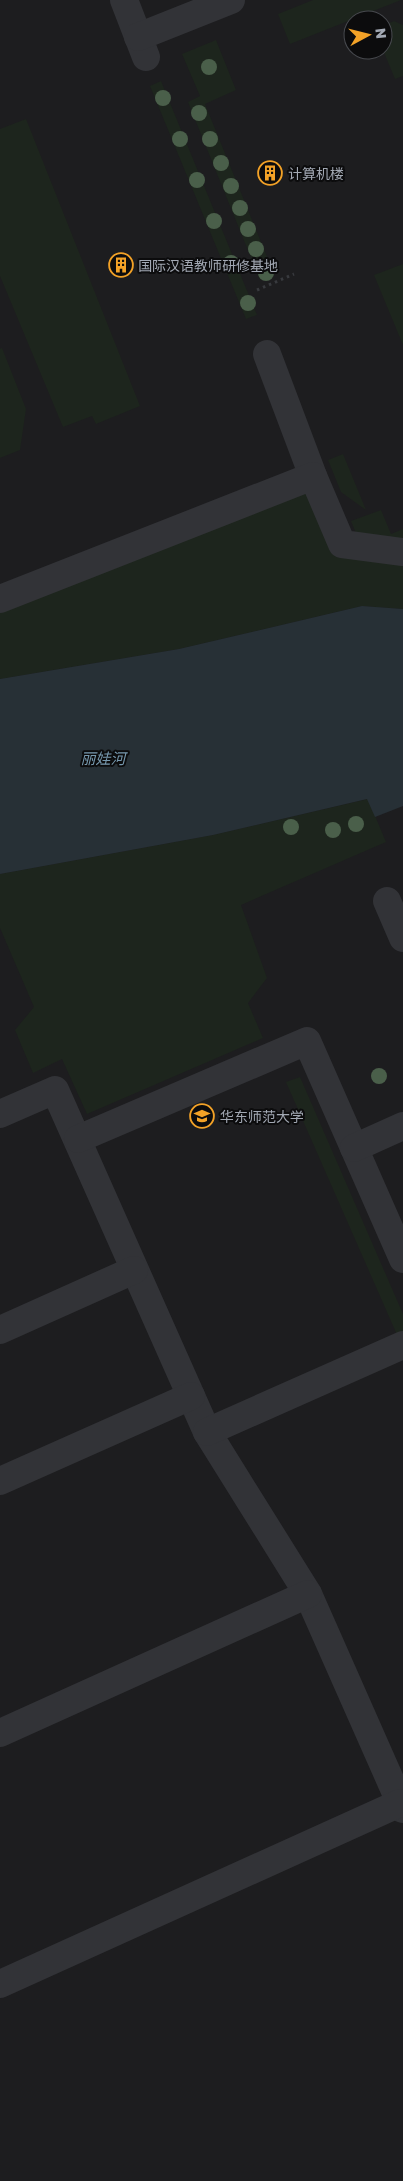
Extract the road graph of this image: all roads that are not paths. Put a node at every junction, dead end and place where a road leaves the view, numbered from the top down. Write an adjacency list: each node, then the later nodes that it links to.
1 (124, 0): 2 (lane)
2 (231, 0)
3 (267, 354): 4 (lane)
4 (313, 476): 5 (lane); 6 (lane)
5 (403, 552)
6 (0, 599)
7 (387, 901): 8 (lane)
8 (403, 938)
9 (0, 1114): 11 (lane)
10 (403, 1126): 12 (lane)
11 (78, 1139): 12 (lane); 14 (lane)
12 (354, 1148): 13 (lane)
13 (403, 1259)
14 (134, 1270): 15 (lane); 17 (lane)
15 (0, 1330)
16 (403, 1345): 18 (lane)
17 (191, 1396): 18 (lane); 19 (lane)
18 (207, 1432): 20 (lane)
19 (0, 1481)
20 (308, 1594): 21 (lane); 22 (lane)
21 (0, 1733)
22 (401, 1806): 23 (lane)
23 (0, 1984)

